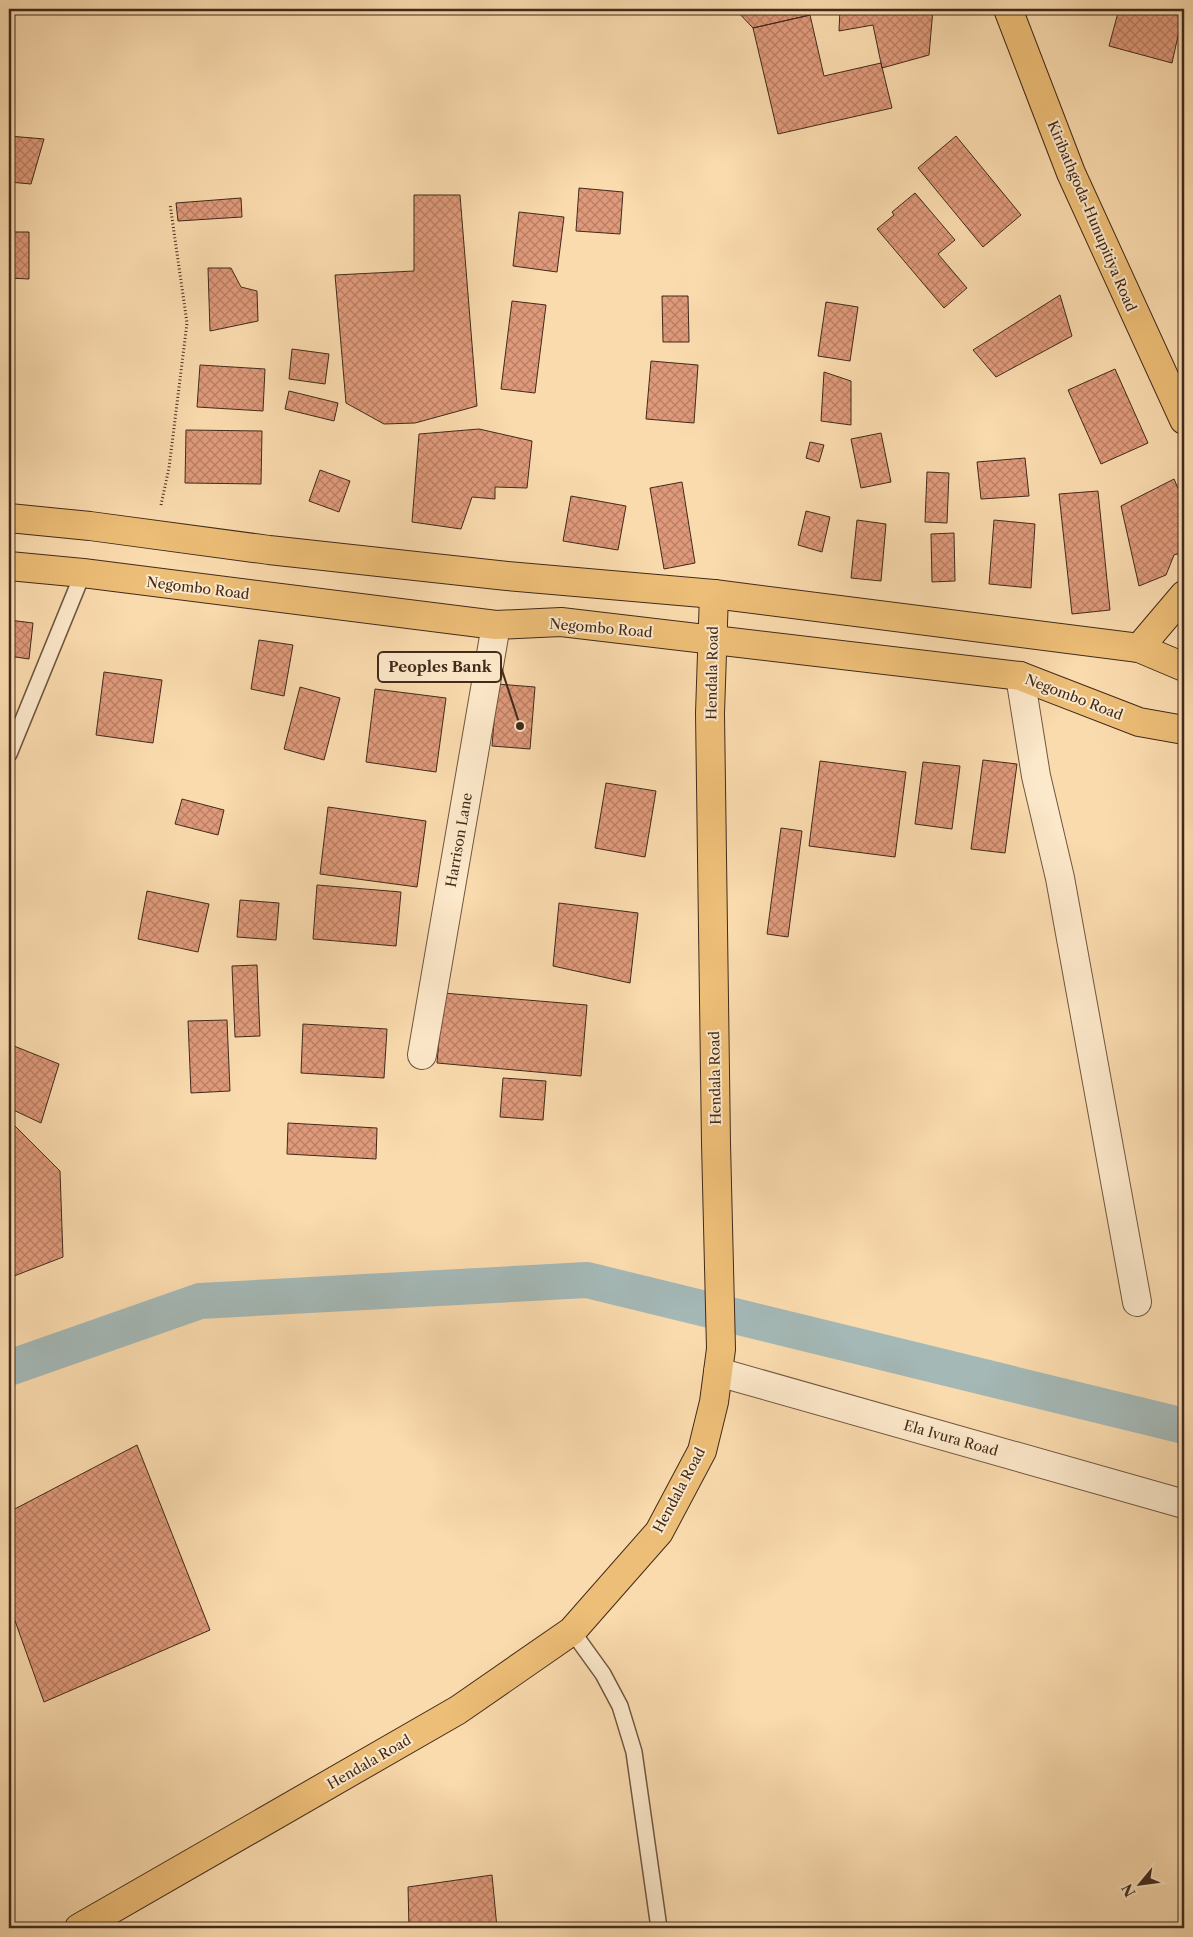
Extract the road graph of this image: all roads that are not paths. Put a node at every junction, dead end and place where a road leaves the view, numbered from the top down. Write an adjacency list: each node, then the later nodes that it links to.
1 (1008, 9): 2 (main road, Kiribathgoda-Hunupitiya Road)
2 (1184, 420)
3 (9, 518): 6 (main road)
4 (9, 566): 5 (main road, Negombo Road)
5 (83, 573): 8 (main road, Negombo Road); 14 (lane)
6 (714, 594): 9 (main road, Hendala Road); 10 (main road)
7 (1184, 595): 10 (main road)
8 (496, 625): 9 (main road, Negombo Road); 15 (street, Harrison Lane)
9 (712, 639): 12 (main road, Negombo Road); 17 (main road, Hendala Road)
10 (1139, 648): 11 (main road)
11 (1184, 667)
12 (1020, 676): 13 (main road, Negombo Road); 16 (street)
13 (1184, 730)
14 (9, 754)
15 (422, 1055)
16 (1137, 1302)
17 (719, 1360): 18 (street, Ela Ivura Road); 19 (main road, Hendala Road)
18 (1184, 1504)
19 (572, 1631): 20 (main road, Hendala Road); 21 (lane)
20 (79, 1928)
21 (659, 1928)

